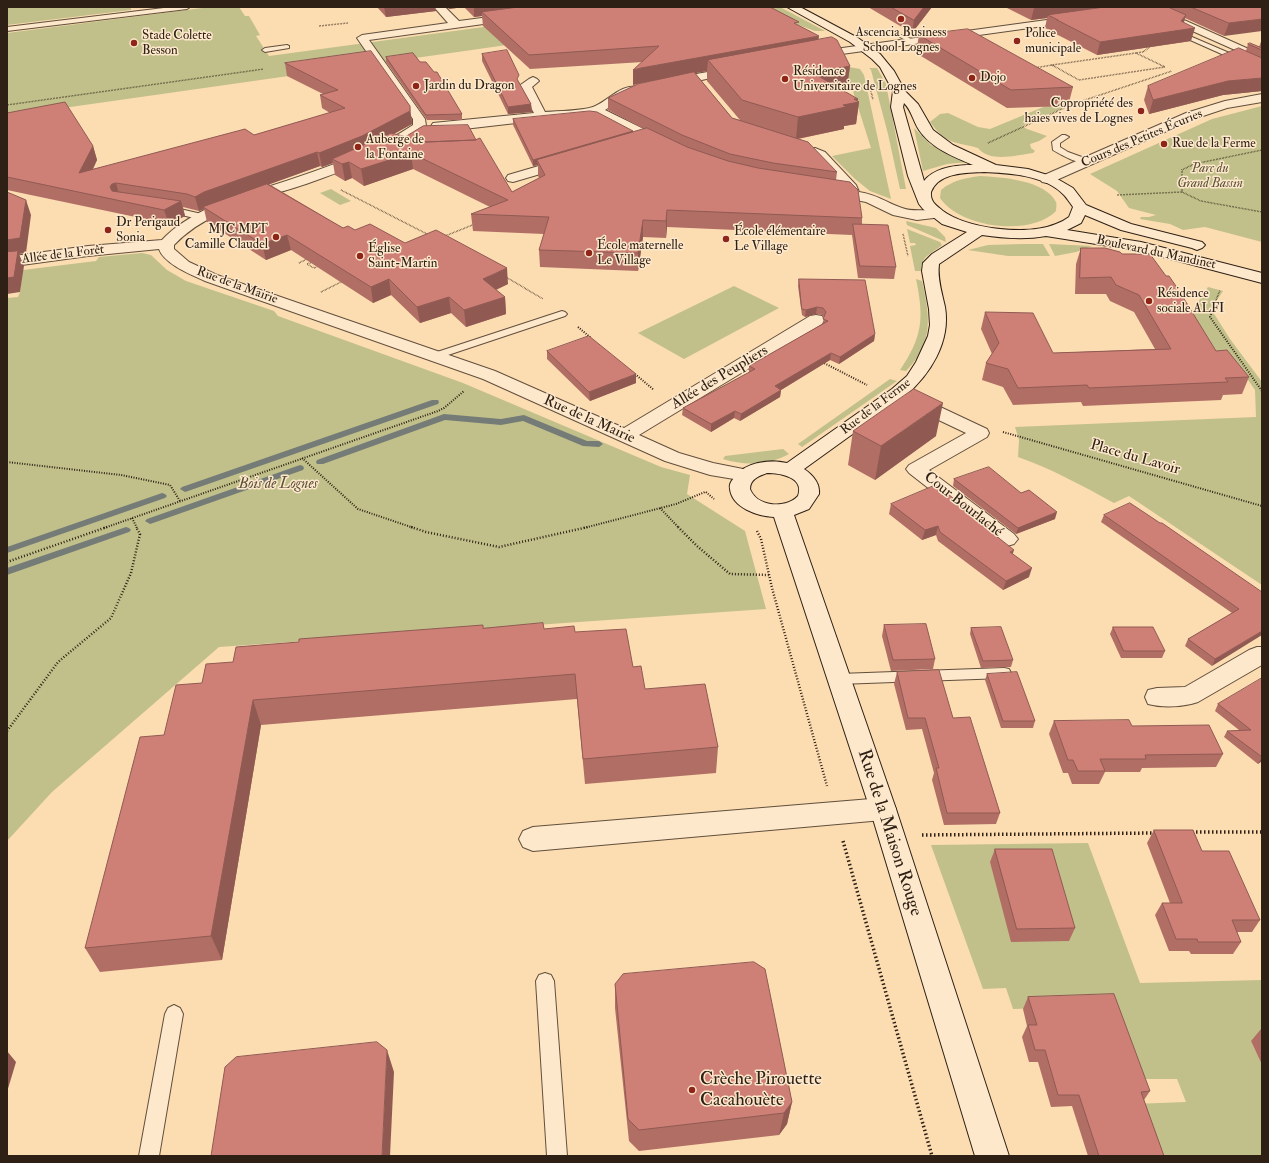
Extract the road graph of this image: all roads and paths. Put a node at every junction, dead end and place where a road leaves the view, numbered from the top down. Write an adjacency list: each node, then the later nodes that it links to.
1 (187, 7): 10 (lane)
2 (440, 7): 8 (street)
3 (792, 7): 13 (street)
4 (1165, 7): 5 (street)
5 (1146, 9): 9 (street)
6 (524, 15): 8 (street)
7 (1085, 18): 13 (street)
8 (456, 25): 32 (street)
9 (1195, 28): 17 (street); 22 (lane)
10 (7, 29)
11 (1155, 43): 15 (path)
12 (287, 47): 14 (lane)
13 (863, 47): 16 (street); 26 (street)
14 (265, 50)
15 (1136, 53): 18 (path); 19 (path)
16 (805, 57)
17 (1262, 59)
18 (1052, 65): 19 (path); 21 (path)
19 (1165, 67): 29 (path)
20 (744, 68): 23 (street)
21 (1030, 68)
22 (1262, 70)
23 (698, 77): 25 (street); 30 (street)
24 (533, 81): 31 (street)
25 (706, 89)
26 (899, 91): 44 (street); 52 (street)
27 (1262, 98): 43 (street, Cours des Petites Écuries)
28 (1067, 100): 29 (path)
29 (1073, 104): 37 (path)
30 (596, 110): 31 (street); 33 (street)
31 (542, 117): 32 (street)
32 (420, 126): 36 (street)
33 (649, 137): 35 (street); 40 (street)
34 (1065, 137): 43 (lane)
35 (634, 141)
36 (392, 144): 38 (lane); 45 (street)
37 (986, 144)
38 (406, 148)
39 (806, 149): 50 (street)
40 (675, 150)
41 (1262, 150): 49 (path)
42 (581, 157): 46 (street)
43 (1087, 162): 47 (street, Cours des Petites Écuries)
44 (998, 169): 47 (street); 52 (street)
45 (317, 176): 57 (street); 62 (path)
46 (513, 178)
47 (1047, 179): 54 (street)
48 (814, 188): 50 (street)
49 (1182, 192): 51 (path); 55 (path)
50 (852, 194): 56 (street)
51 (1117, 195)
52 (924, 198): 56 (street)
53 (155, 208): 57 (lane)
54 (1080, 208): 60 (street); 65 (street, Boulevard du Mandinet)
55 (1262, 212)
56 (937, 214): 59 (street)
57 (203, 217): 64 (street)
58 (480, 222): 63 (path)
59 (979, 231): 60 (street); 85 (street, Rue de la Ferme)
60 (1049, 232): 73 (street, Boulevard du Mandinet)
61 (903, 233): 70 (path)
62 (430, 236)
63 (444, 236)
64 (166, 244): 68 (street, Allée de la Forêt); 76 (street, Rue de la Mairie)
65 (1211, 249)
66 (311, 258): 69 (path)
67 (314, 261): 71 (path)
68 (7, 262)
69 (299, 263)
70 (909, 264)
71 (317, 267)
72 (504, 276): 77 (path)
73 (1262, 278)
74 (347, 280): 76 (path)
75 (1221, 288): 84 (path)
76 (291, 305): 80 (street, Rue de la Mairie)
77 (562, 314): 79 (path); 80 (lane)
78 (816, 320): 86 (street, Allée des Peupliers)
79 (591, 338)
80 (435, 356): 89 (street, Rue de la Mairie)
81 (822, 363): 83 (path)
82 (632, 372): 86 (path)
83 (870, 387)
84 (1262, 391)
85 (898, 393): 92 (street, Rue de la Ferme); 100 (street, Cour Bourlaché)
86 (674, 405): 89 (street, Allée des Peupliers)
87 (444, 408): 90 (path)
88 (1002, 432): 96 (path, Place du Lavoir)
89 (624, 436): 93 (street, Rue de la Mairie)
90 (302, 458): 95 (path); 97 (path)
91 (7, 462): 95 (path)
92 (790, 470): 93 (street); 98 (street)
93 (746, 475): 98 (street)
94 (705, 492): 97 (path)
95 (180, 500): 99 (path)
96 (1262, 506)
97 (659, 508): 102 (path)
98 (782, 511): 105 (street, Rue de la Maison Rouge)
99 (132, 518): 101 (path); 107 (path)
100 (1007, 539)
101 (7, 562)
102 (769, 575)
103 (1262, 656): 106 (street)
104 (1012, 673): 105 (lane)
105 (839, 680): 108 (street, Rue de la Maison Rouge)
106 (1157, 697)
107 (7, 731)
108 (883, 809): 112 (street, Rue de la Maison Rouge); 113 (street)
109 (1191, 832): 110 (path)
110 (1262, 832)
111 (1159, 833): 112 (path)
112 (891, 836): 118 (street, Rue de la Maison Rouge)
113 (533, 839)
114 (545, 981): 117 (lane)
115 (174, 1014): 116 (lane)
116 (150, 1156)
117 (557, 1156)
118 (992, 1156)

